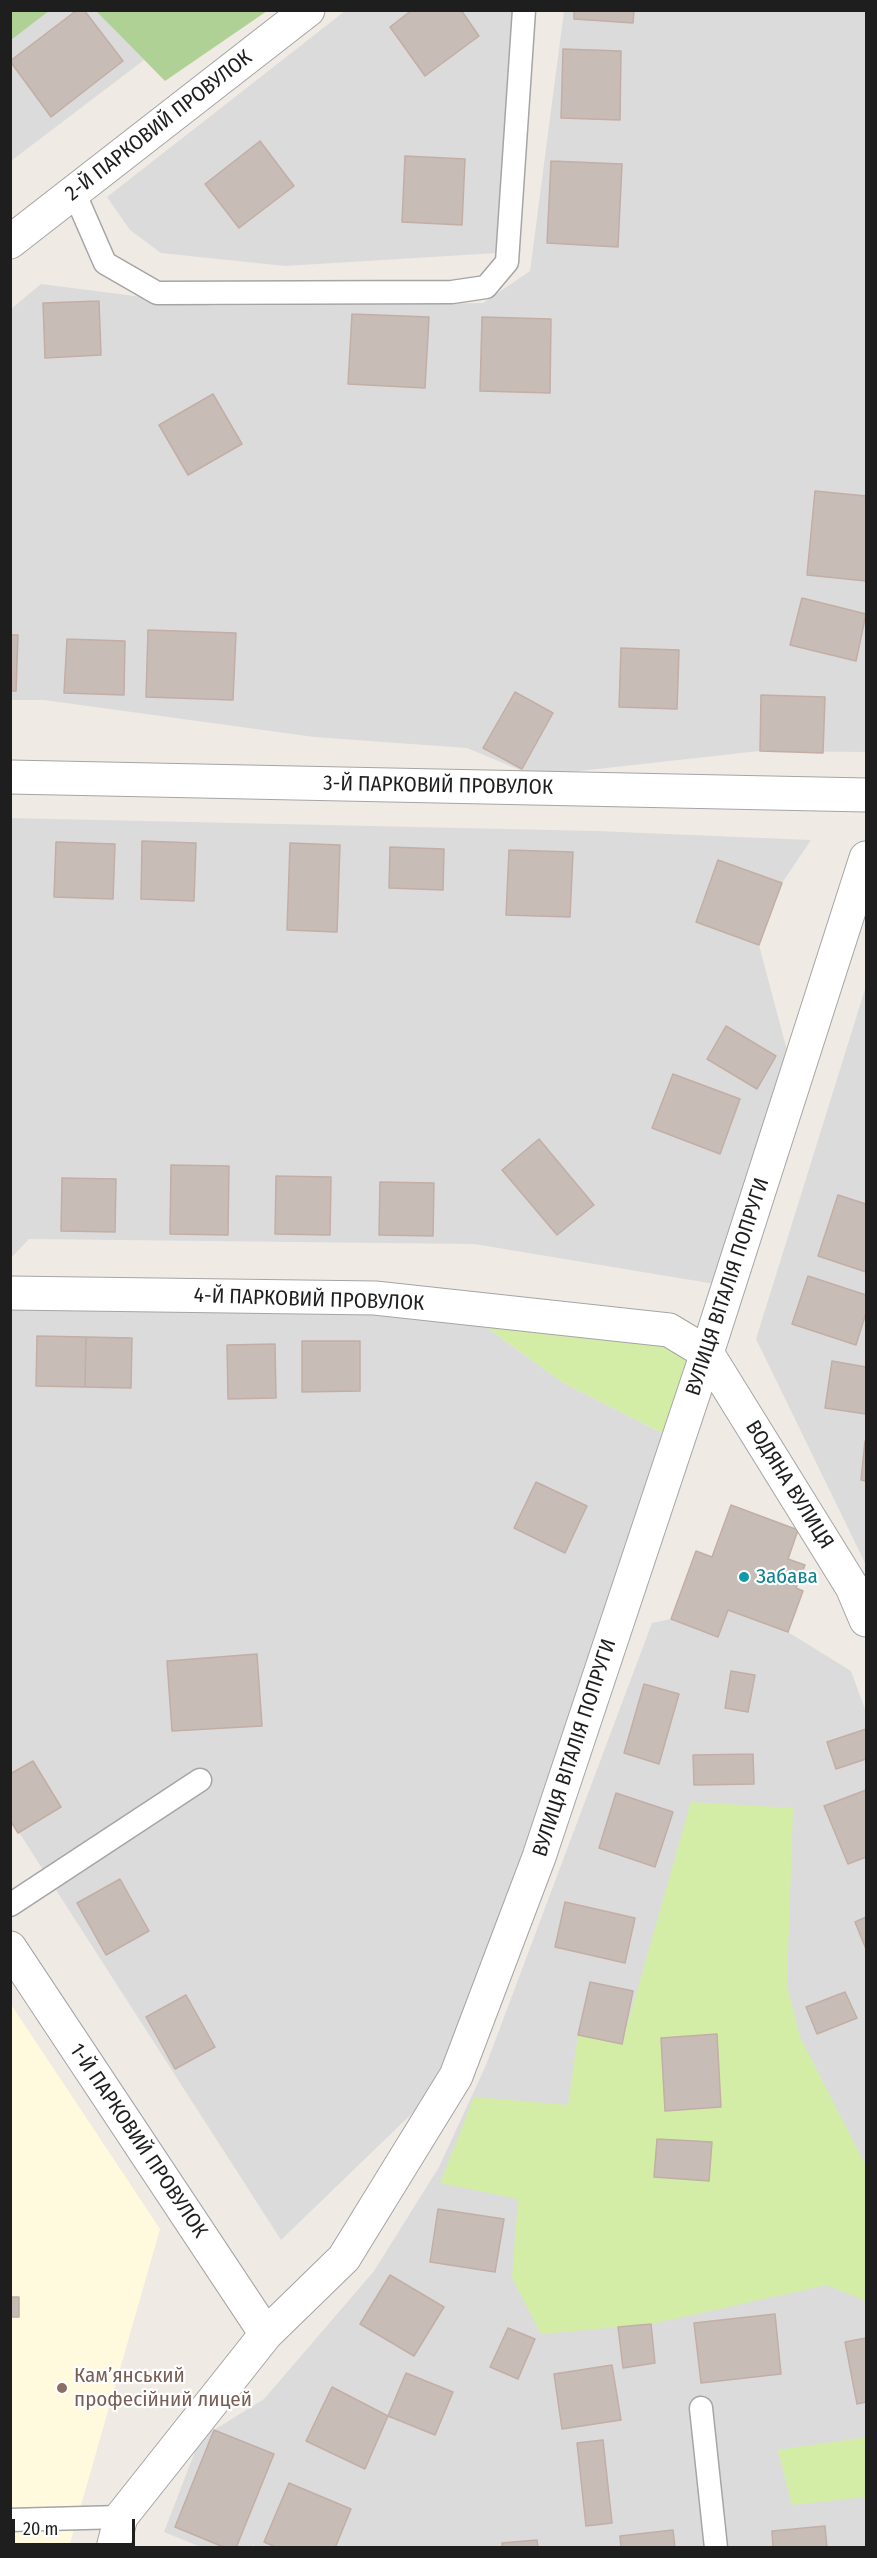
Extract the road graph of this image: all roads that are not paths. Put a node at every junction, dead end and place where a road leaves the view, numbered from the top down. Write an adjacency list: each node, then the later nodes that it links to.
1 (308, 10): 3 (street, 2-Й ПАРКОВИЙ ПРОВУЛОК)
2 (524, 10): 3 (lane)
3 (74, 192): 4 (street, 2-Й ПАРКОВИЙ ПРОВУЛОК)
4 (10, 243)
5 (10, 777): 6 (street, 3-Й ПАРКОВИЙ ПРОВУЛОК)
6 (867, 795)
7 (867, 858): 9 (street, ВУЛИЦЯ ВІТАЛІЯ ПОПРУГИ)
8 (10, 1293): 9 (street, 4-Й ПАРКОВИЙ ПРОВУЛОК)
9 (707, 1353): 10 (street, ВОДЯНА ВУЛИЦЯ); 14 (street, ВУЛИЦЯ ВІТАЛІЯ ПОПРУГИ)
10 (867, 1620)
11 (200, 1780): 12 (lane)
12 (10, 1905)
13 (10, 1948): 14 (street, 1-Й ПАРКОВИЙ ПРОВУЛОК)
14 (266, 2334): 17 (street, ВУЛИЦЯ ВІТАЛІЯ ПОПРУГИ)
15 (701, 2408): 18 (lane)
16 (10, 2520): 17 (lane)
17 (117, 2532)
18 (716, 2547)

